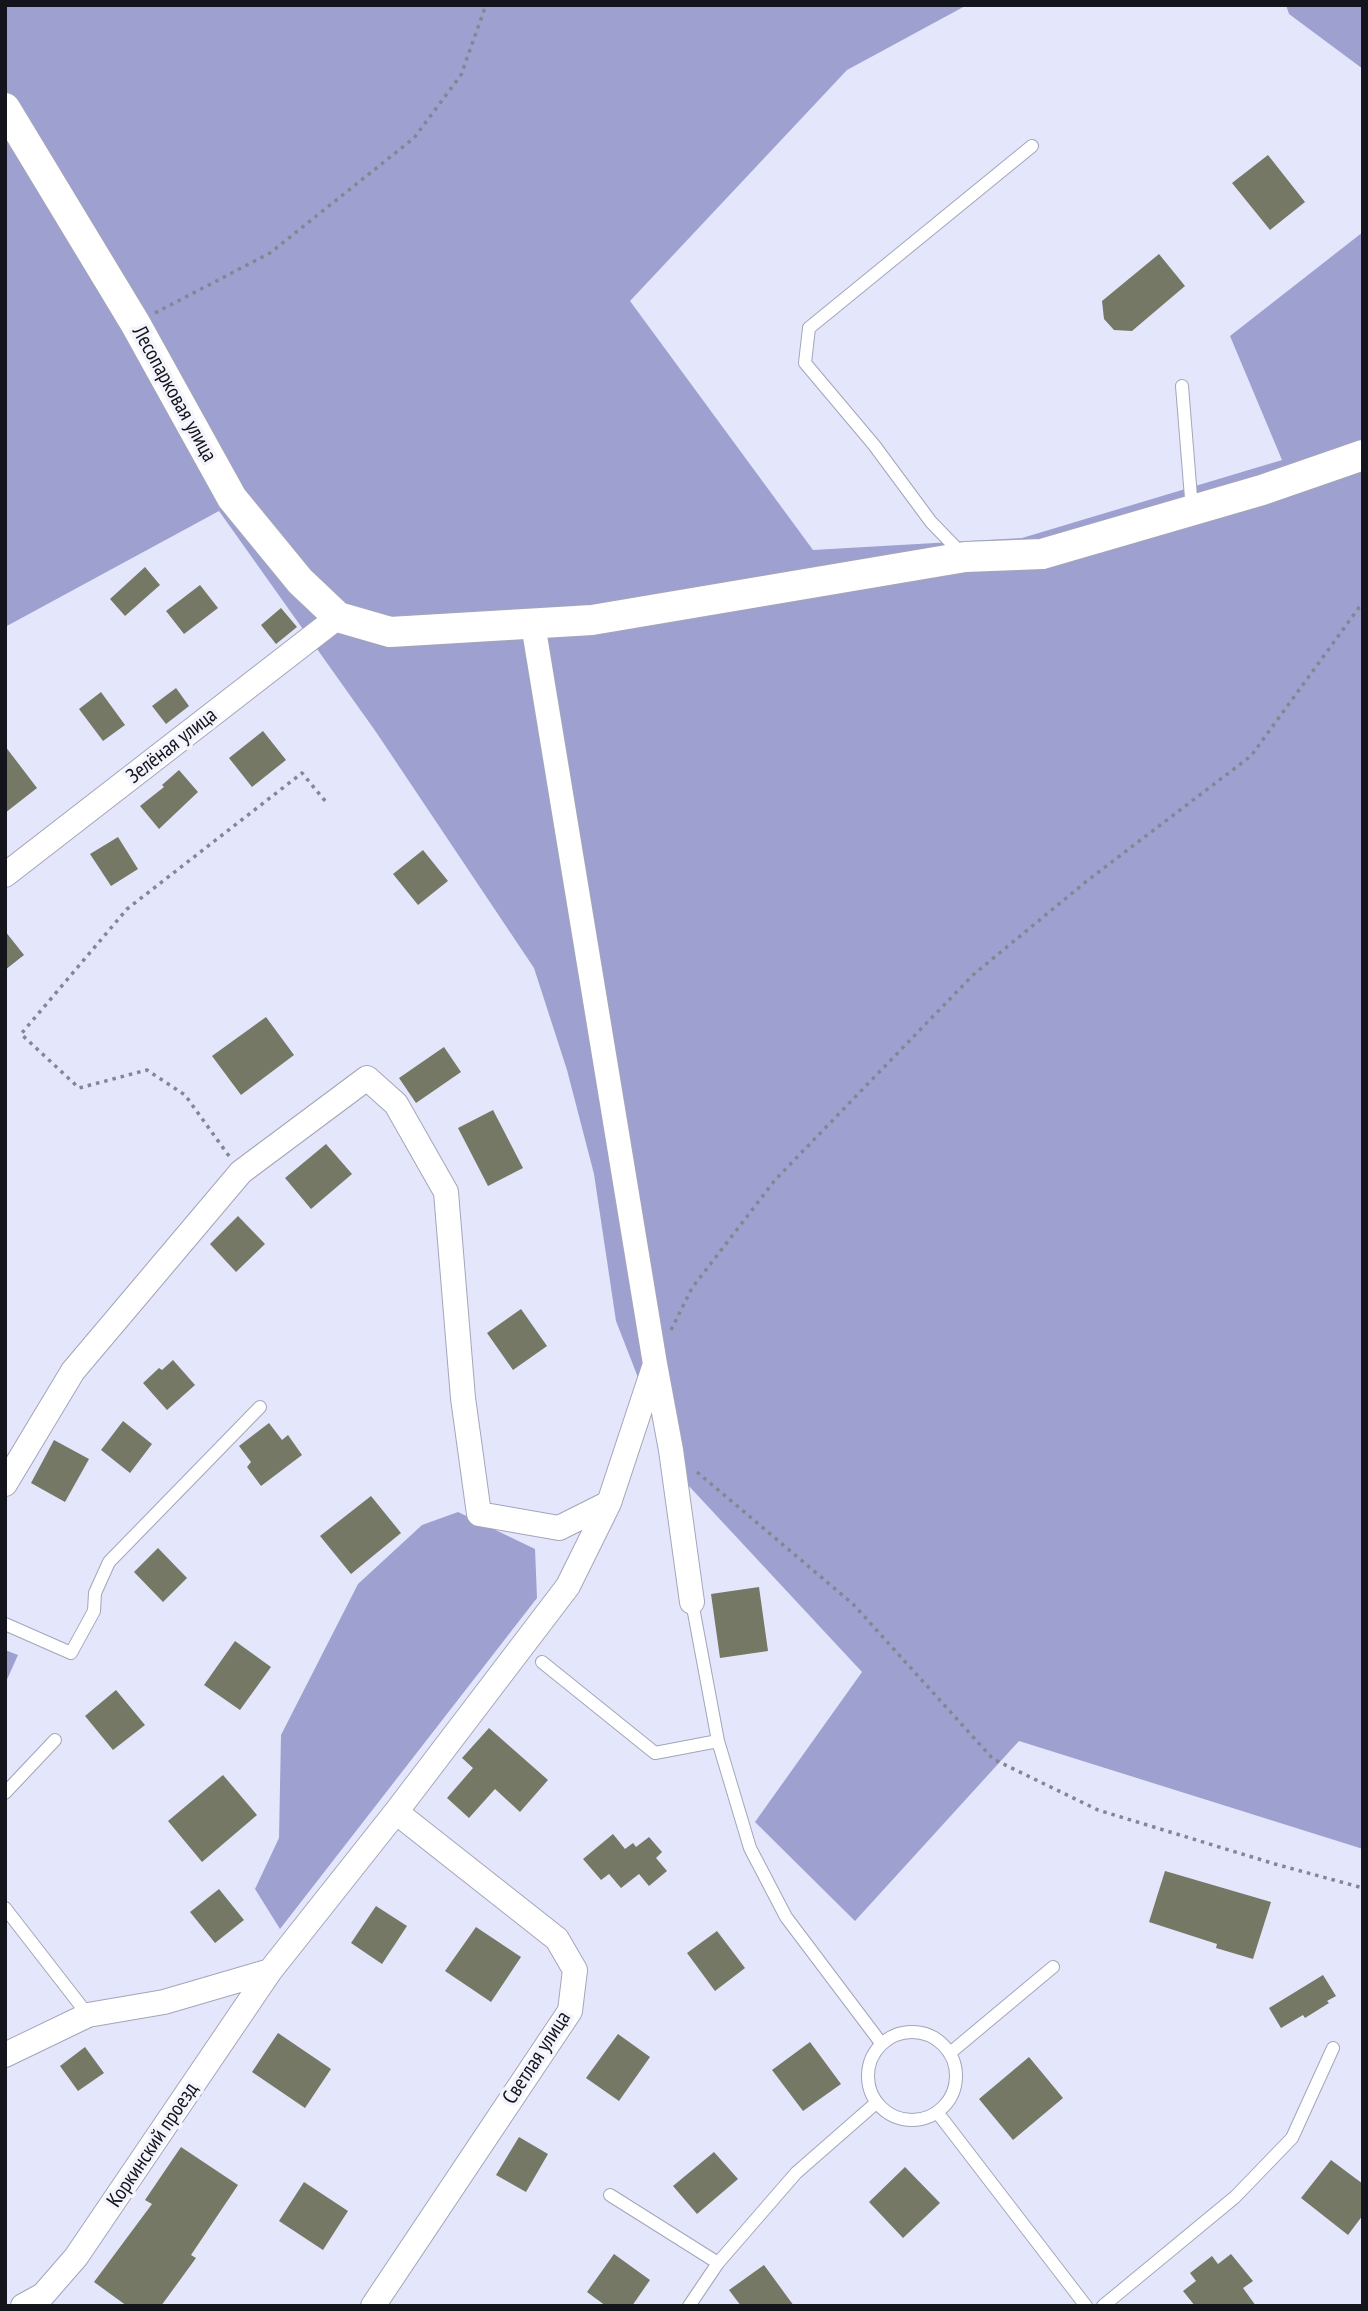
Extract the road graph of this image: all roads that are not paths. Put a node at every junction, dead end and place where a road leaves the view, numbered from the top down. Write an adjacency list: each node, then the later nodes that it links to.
1 (5, 108): 7 (street, Лесопарковая улица)
2 (1032, 146): 6 (lane)
3 (1182, 386): 5 (lane)
4 (1363, 456): 5 (street, Лесопарковая улица)
5 (1192, 510): 6 (street, Лесопарковая улица)
6 (965, 557): 8 (street, Лесопарковая улица)
7 (338, 617): 8 (street, Лесопарковая улица); 9 (street, Зелёная улица)
8 (533, 624): 10 (street)
9 (5, 875)
10 (655, 1364): 13 (street, Коркинский проезд); 14 (street)
11 (260, 1407): 15 (lane)
12 (5, 1484): 13 (street)
13 (609, 1503): 20 (street, Коркинский проезд)
14 (692, 1602): 18 (lane)
15 (5, 1624)
16 (542, 1662): 18 (lane)
17 (55, 1740): 19 (lane)
18 (718, 1741): 25 (lane)
19 (5, 1793)
20 (396, 1811): 23 (street, Коркинский проезд); 34 (street, Светлая улица)
21 (5, 1908): 24 (lane)
22 (1053, 1967): 27 (lane)
23 (270, 1971): 24 (street); 33 (street, Коркинский проезд)
24 (89, 2014): 28 (street)
25 (881, 2043): 27 (lane); 29 (lane)
26 (1333, 2048): 37 (lane)
27 (950, 2053): 30 (lane)
28 (5, 2055)
29 (876, 2103): 30 (lane); 32 (lane)
30 (937, 2112): 36 (lane)
31 (610, 2195): 32 (lane)
32 (718, 2263): 35 (lane)
33 (23, 2306)
34 (373, 2306)
35 (689, 2306)
36 (1086, 2306)
37 (1103, 2306)

